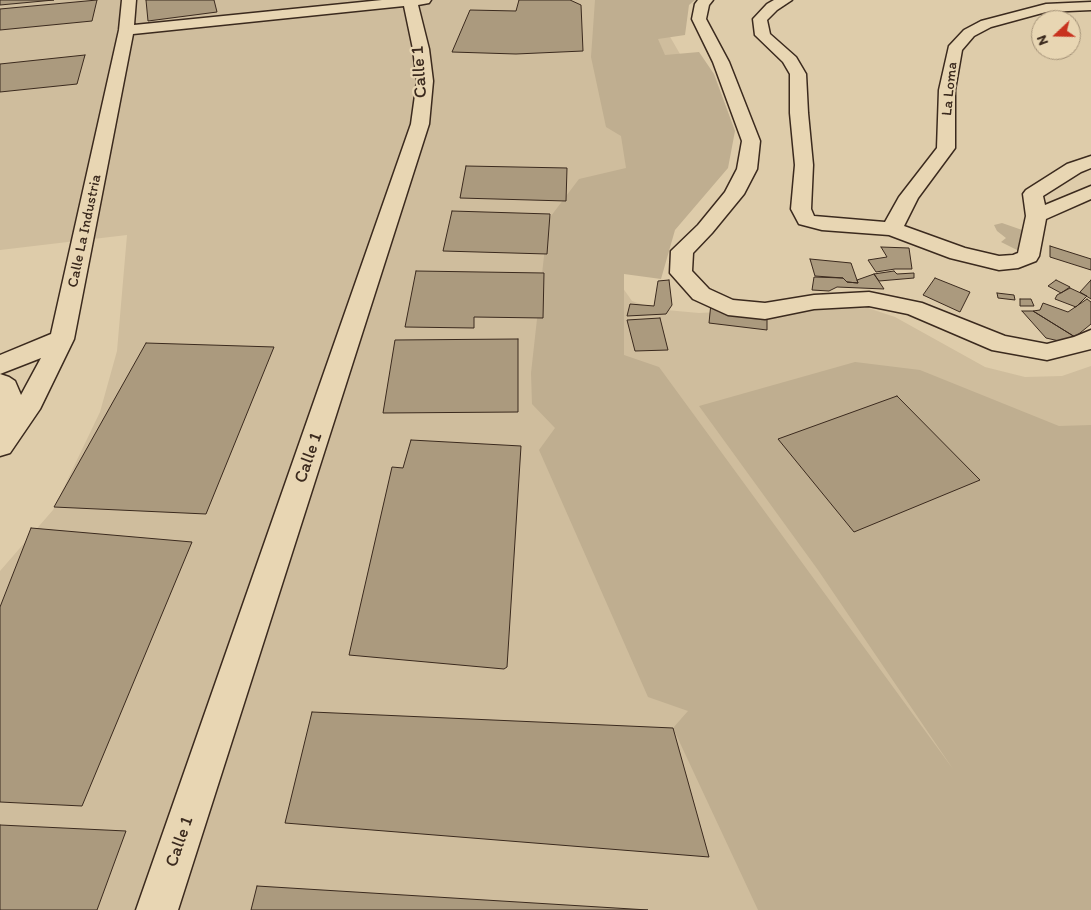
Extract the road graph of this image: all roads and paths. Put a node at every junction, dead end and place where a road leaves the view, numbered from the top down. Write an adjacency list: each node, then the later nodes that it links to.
1 (129, 0): 6 (street, Calle La Industria)
2 (706, 0): 11 (street)
3 (785, 0): 10 (street)
4 (417, 1): 6 (street); 17 (street, Calle 1)
5 (1091, 6): 10 (street, La Loma)
6 (126, 30): 12 (street, Calle La Industria)
7 (1091, 162): 9 (street)
8 (1091, 192): 9 (street)
9 (1036, 216): 10 (street)
10 (892, 229)
11 (1091, 338)
12 (62, 339): 13 (street); 16 (street, Calle La Industria)
13 (0, 365)
14 (0, 384): 15 (street)
15 (0, 423)
16 (0, 446)
17 (157, 910)

